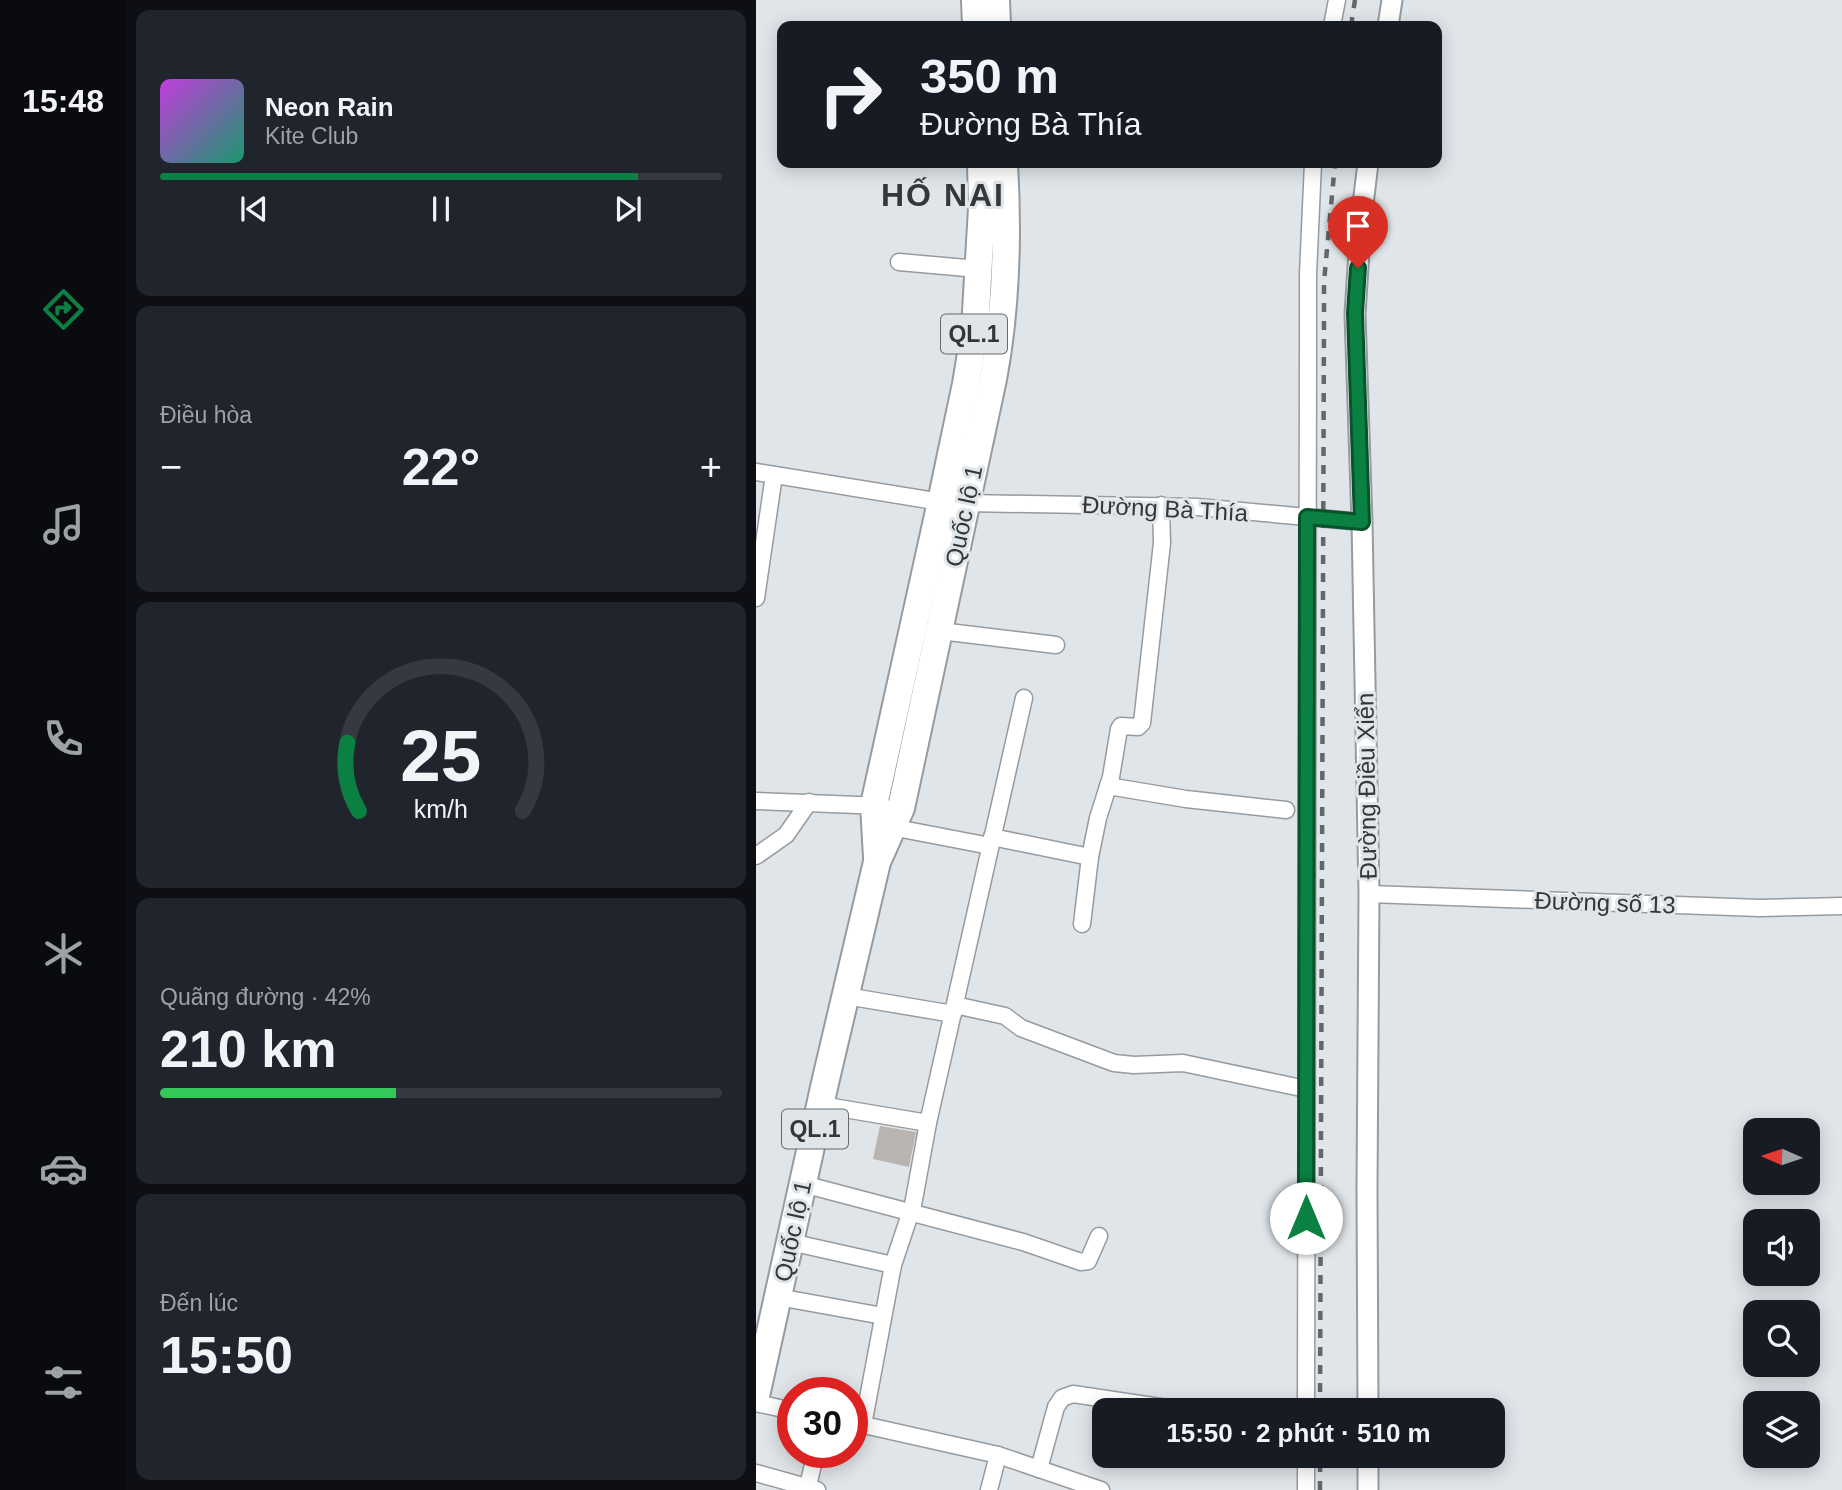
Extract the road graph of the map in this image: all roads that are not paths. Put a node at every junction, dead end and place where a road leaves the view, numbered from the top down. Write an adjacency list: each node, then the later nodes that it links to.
1 (975, 0): 5 (highway)
2 (996, 0): 6 (highway)
3 (1337, 0): 7 (street)
4 (1392, 0): 8 (street)
5 (976, 21)
6 (997, 21)
7 (1333, 21)
8 (1389, 21)
9 (981, 168): 14 (highway, Quốc lộ 1 / QL.1)
10 (1004, 168): 18 (highway, Quốc lộ 1 / QL.1)
11 (1313, 168): 20 (street)
12 (1367, 168): 21 (street, Đường Điều Xiển)
13 (899, 262): 14 (street)
14 (978, 269): 17 (highway, Quốc lộ 1 / QL.1)
15 (756, 472): 16 (street)
16 (775, 475): 17 (street); 22 (street)
17 (941, 502): 18 (highway); 30 (highway, Quốc lộ 1 / QL.1)
18 (967, 503): 19 (street, Đường Bà Thía); 23 (highway, Quốc lộ 1 / QL.1)
19 (1161, 505): 20 (street, Đường Bà Thía); 26 (street)
20 (1307, 517): 21 (street, Đường Bà Thía); 39 (street)
21 (1362, 522): 34 (street, Đường Điều Xiển)
22 (756, 598)
23 (940, 631): 24 (street); 30 (highway, Quốc lộ 1 / QL.1)
24 (1056, 645)
25 (1024, 698): 31 (street)
26 (1108, 786): 29 (street); 33 (street)
27 (756, 801): 28 (street)
28 (809, 802): 30 (street); 32 (street)
29 (1286, 810)
30 (886, 816): 31 (street); 37 (highway, Quốc lộ 1 / QL.1)
31 (991, 842): 33 (street); 38 (street)
32 (756, 856)
33 (1090, 857): 36 (street)
34 (1369, 894): 35 (street, Đường số 13); 54 (street, Đường Điều Xiển)
35 (1842, 906)
36 (1083, 924)
37 (846, 996): 38 (street); 40 (highway, Quốc lộ 1 / QL.1)
38 (954, 1009): 39 (street); 41 (street)
39 (1306, 1089): 53 (street)
40 (821, 1105): 41 (street); 42 (highway, Quốc lộ 1 / QL.1)
41 (928, 1123): 43 (street)
42 (803, 1184): 43 (street); 45 (highway, Quốc lộ 1 / QL.1)
43 (909, 1213): 44 (street); 46 (street)
44 (1099, 1236)
45 (790, 1242): 46 (street); 47 (highway, Quốc lộ 1 / QL.1)
46 (893, 1265): 48 (street)
47 (778, 1297): 48 (street); 49 (highway, Quốc lộ 1 / QL.1)
48 (883, 1316): 50 (street)
49 (761, 1347): 51 (highway, Quốc lộ 1 / QL.1)
50 (868, 1381)
51 (756, 1396)
52 (1100, 1398): 62 (street)
53 (1306, 1398)
54 (1368, 1398)
55 (756, 1403): 56 (street)
56 (777, 1408)
57 (868, 1426): 58 (street)
58 (998, 1455): 62 (street); 65 (street)
59 (814, 1468): 64 (street)
60 (1306, 1468): 67 (street)
61 (1368, 1468): 68 (street)
62 (1038, 1469): 66 (street)
63 (756, 1473): 64 (street)
64 (811, 1489)
65 (989, 1490)
66 (1101, 1490)
67 (1306, 1490)
68 (1368, 1490)

